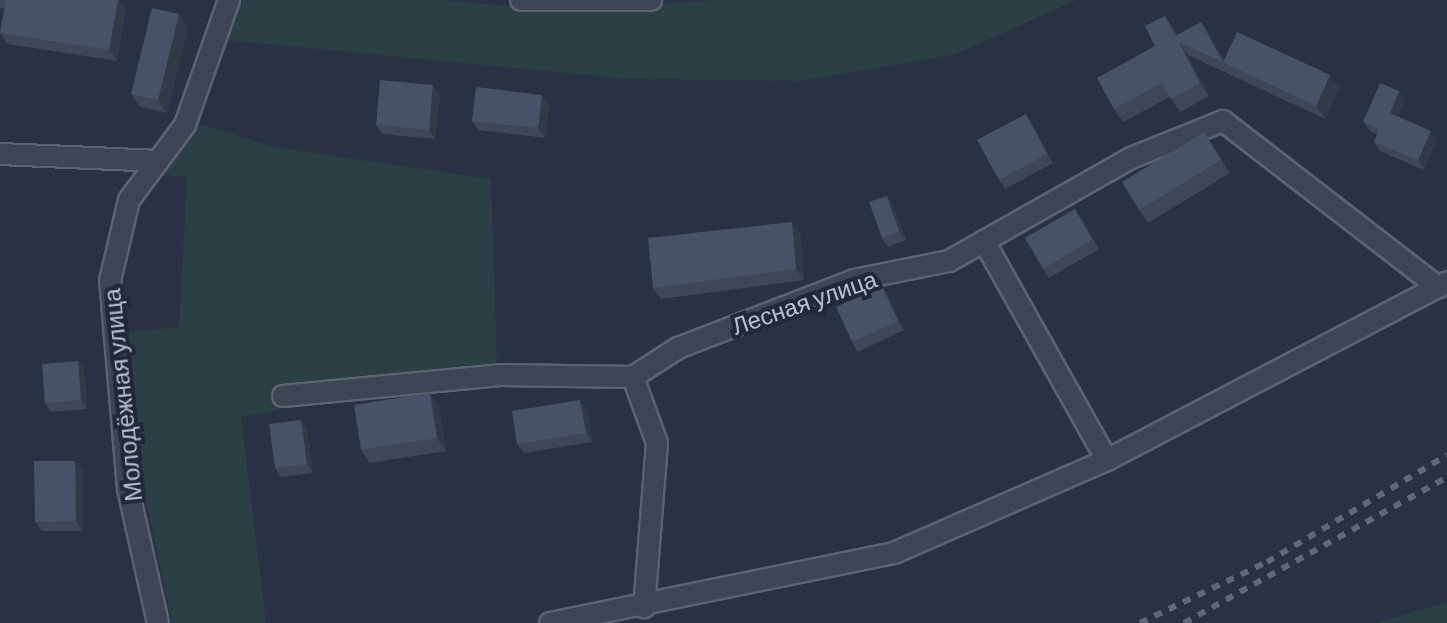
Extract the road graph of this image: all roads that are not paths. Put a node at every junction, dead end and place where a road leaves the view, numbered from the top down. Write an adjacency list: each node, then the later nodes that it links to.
1 (229, 0): 5 (street, Молодёжная улица)
2 (521, 0): 3 (street)
3 (651, 0)
4 (0, 154): 5 (street)
5 (158, 161): 12 (street, Молодёжная улица)
6 (984, 241): 7 (street, Лесная улица); 8 (street, Лесная улица); 10 (street)
7 (1443, 284): 10 (street)
8 (633, 377): 9 (street); 11 (street)
9 (283, 396)
10 (1107, 460): 11 (street)
11 (644, 607): 13 (street)
12 (158, 623)
13 (550, 623)

